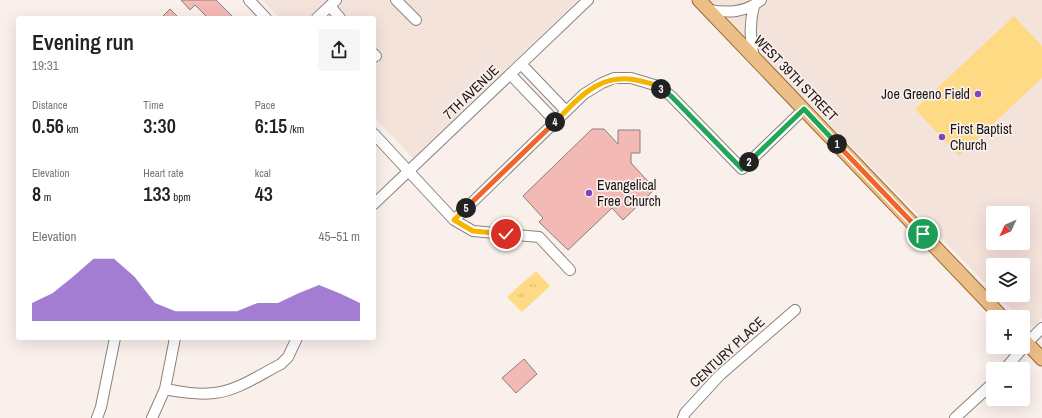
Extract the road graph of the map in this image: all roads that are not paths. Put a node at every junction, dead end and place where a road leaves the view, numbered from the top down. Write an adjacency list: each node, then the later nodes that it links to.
1 (249, 0): 8 (street)
2 (396, 0): 11 (street)
3 (588, 0): 13 (street, 7TH AVENUE)
4 (699, 0): 7 (main road, WEST 39TH STREET)
5 (333, 3): 9 (street); 10 (street)
6 (758, 3): 7 (street); 12 (street)
7 (709, 10): 12 (main road, WEST 39TH STREET)
8 (264, 16)
9 (319, 16)
10 (339, 16)
11 (416, 20)
12 (754, 57): 15 (main road, WEST 39TH STREET)
13 (521, 64): 14 (street, 7TH AVENUE); 16 (street)
14 (510, 74): 17 (street); 19 (street, 7TH AVENUE)
15 (804, 109): 16 (street); 24 (main road, WEST 39TH STREET)
16 (566, 111): 17 (street)
17 (555, 121): 21 (street)
18 (376, 136): 19 (street)
19 (408, 171): 20 (street, 7TH AVENUE); 21 (street)
20 (376, 202)
21 (454, 220): 22 (street)
22 (570, 270)
23 (795, 310): 37 (street, CENTURY PLACE)
24 (995, 310)
25 (1042, 328): 26 (street)
26 (1030, 337)
27 (115, 340): 35 (street)
28 (176, 340): 32 (street)
29 (296, 340): 32 (street)
30 (1030, 346): 31 (main road)
31 (1042, 359)
32 (165, 388): 36 (street)
33 (986, 391): 34 (street)
34 (967, 414): 38 (street)
35 (96, 418)
36 (152, 418)
37 (683, 418)
38 (955, 418)

